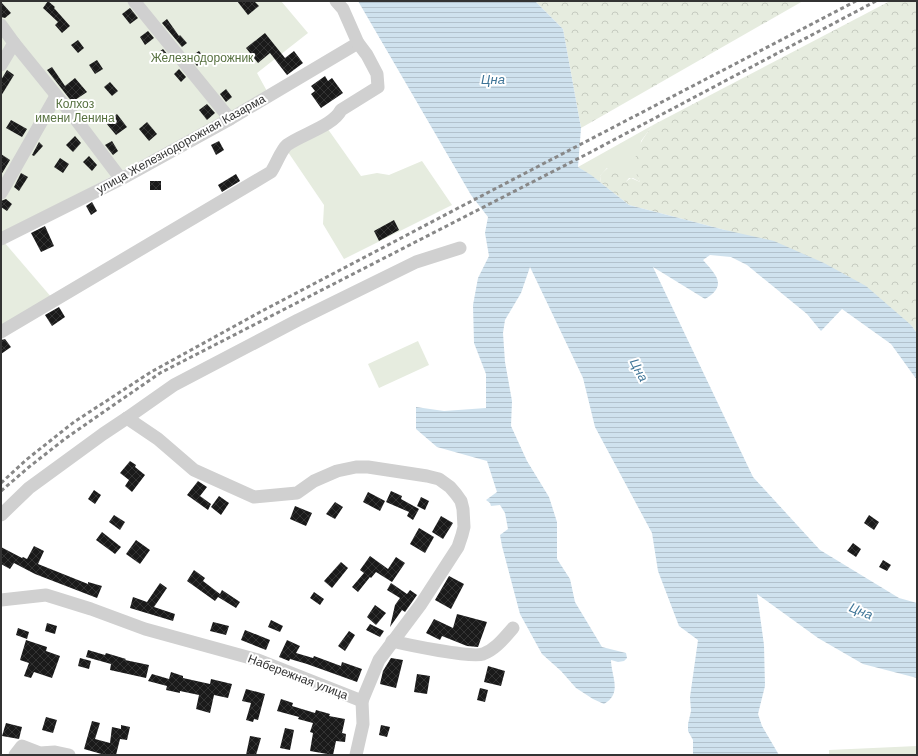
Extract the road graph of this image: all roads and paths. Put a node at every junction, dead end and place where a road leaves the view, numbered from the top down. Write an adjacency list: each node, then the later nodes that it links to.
1 (134, 1): 8 (street)
2 (336, 1): 5 (street)
3 (1, 25): 4 (street)
4 (14, 43): 6 (street); 7 (street)
5 (358, 43): 8 (street, улица Железнодорожная Казарма); 13 (street)
6 (1, 65)
7 (56, 96): 9 (street); 10 (street)
8 (230, 119): 9 (street, улица Железнодорожная Казарма)
9 (121, 179): 11 (street, улица Железнодорожная Казарма)
10 (1, 193)
11 (1, 239)
12 (460, 248): 14 (street)
13 (1, 332)
14 (127, 418): 15 (street); 18 (street, Набережная улица)
15 (1, 515)
16 (1, 600): 19 (street, Набережная улица)
17 (513, 628): 18 (street)
18 (392, 641): 19 (street, Набережная улица)
19 (362, 701): 22 (street)
20 (15, 755): 21 (street)
21 (69, 755)
22 (356, 755)

